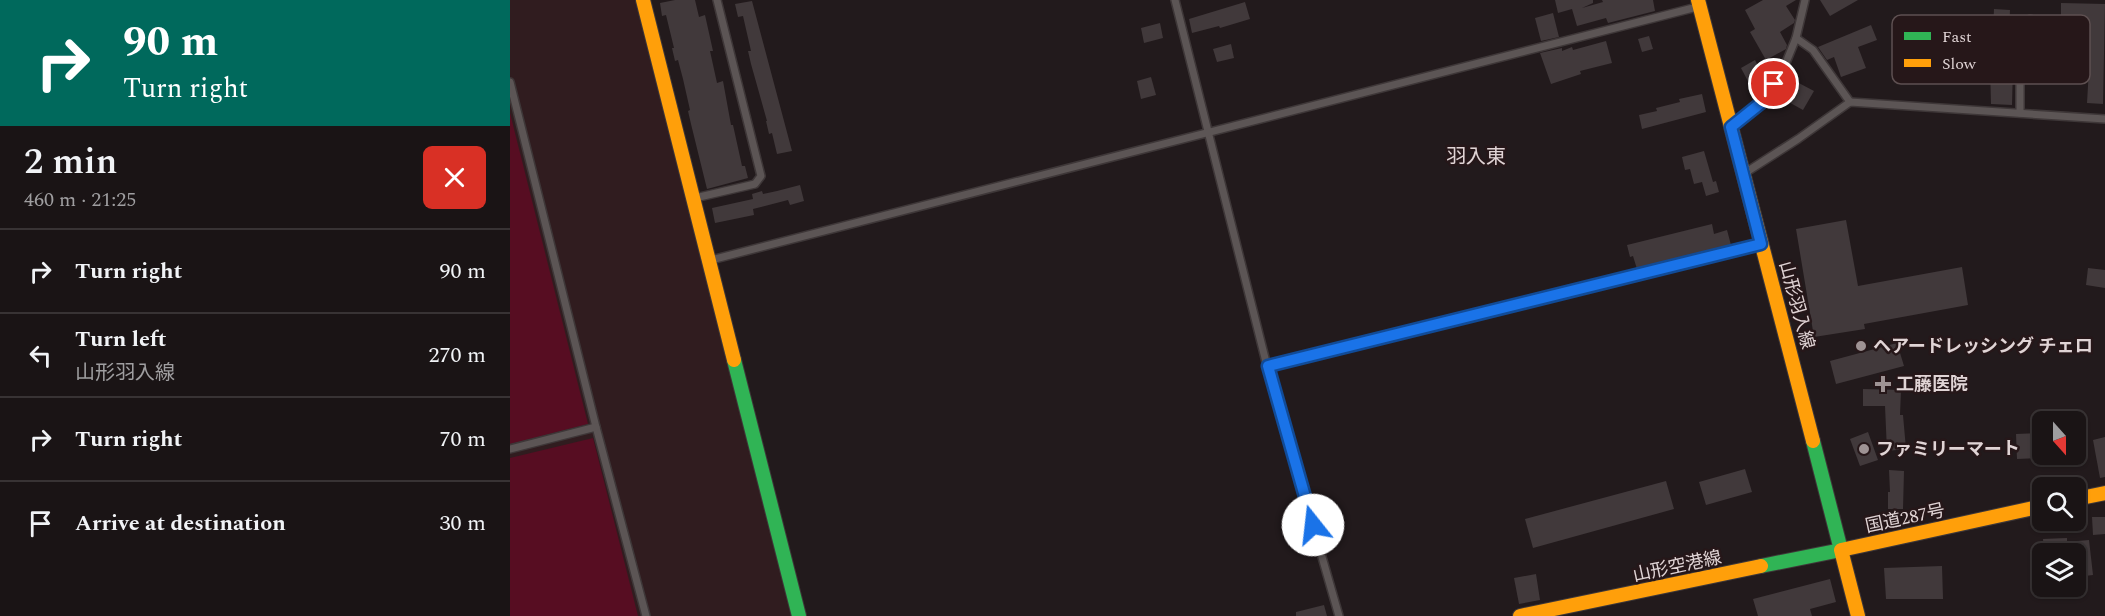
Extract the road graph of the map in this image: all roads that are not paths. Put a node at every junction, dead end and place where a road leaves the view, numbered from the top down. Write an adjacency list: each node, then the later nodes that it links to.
1 (643, 0): 15 (main road)
2 (717, 0): 15 (lane)
3 (1175, 0): 13 (lane)
4 (1805, 0): 6 (lane)
5 (1699, 3): 12 (main road, 山形羽入線); 13 (lane)
6 (1796, 38): 9 (lane); 12 (lane)
7 (510, 82): 19 (lane)
8 (2020, 84): 10 (lane)
9 (1850, 102): 10 (lane); 14 (lane)
10 (2020, 113): 11 (lane)
11 (2105, 119)
12 (1731, 127): 14 (main road, 山形羽入線)
13 (1208, 131): 17 (lane); 18 (lane)
14 (1743, 174): 16 (main road, 山形羽入線)
15 (693, 198): 17 (main road)
16 (1761, 244): 18 (lane); 24 (main road, 山形羽入線)
17 (709, 260): 26 (main road)
18 (1268, 366): 27 (lane)
19 (596, 427): 20 (lane); 25 (lane)
20 (510, 449)
21 (2105, 493): 22 (main road)
22 (2086, 497)
23 (2032, 508): 24 (main road, 国道287号)
24 (1841, 550): 28 (main road, 山形空港線); 29 (main road)
25 (646, 616)
26 (799, 616)
27 (1339, 616)
28 (1520, 616)
29 (1858, 616)

